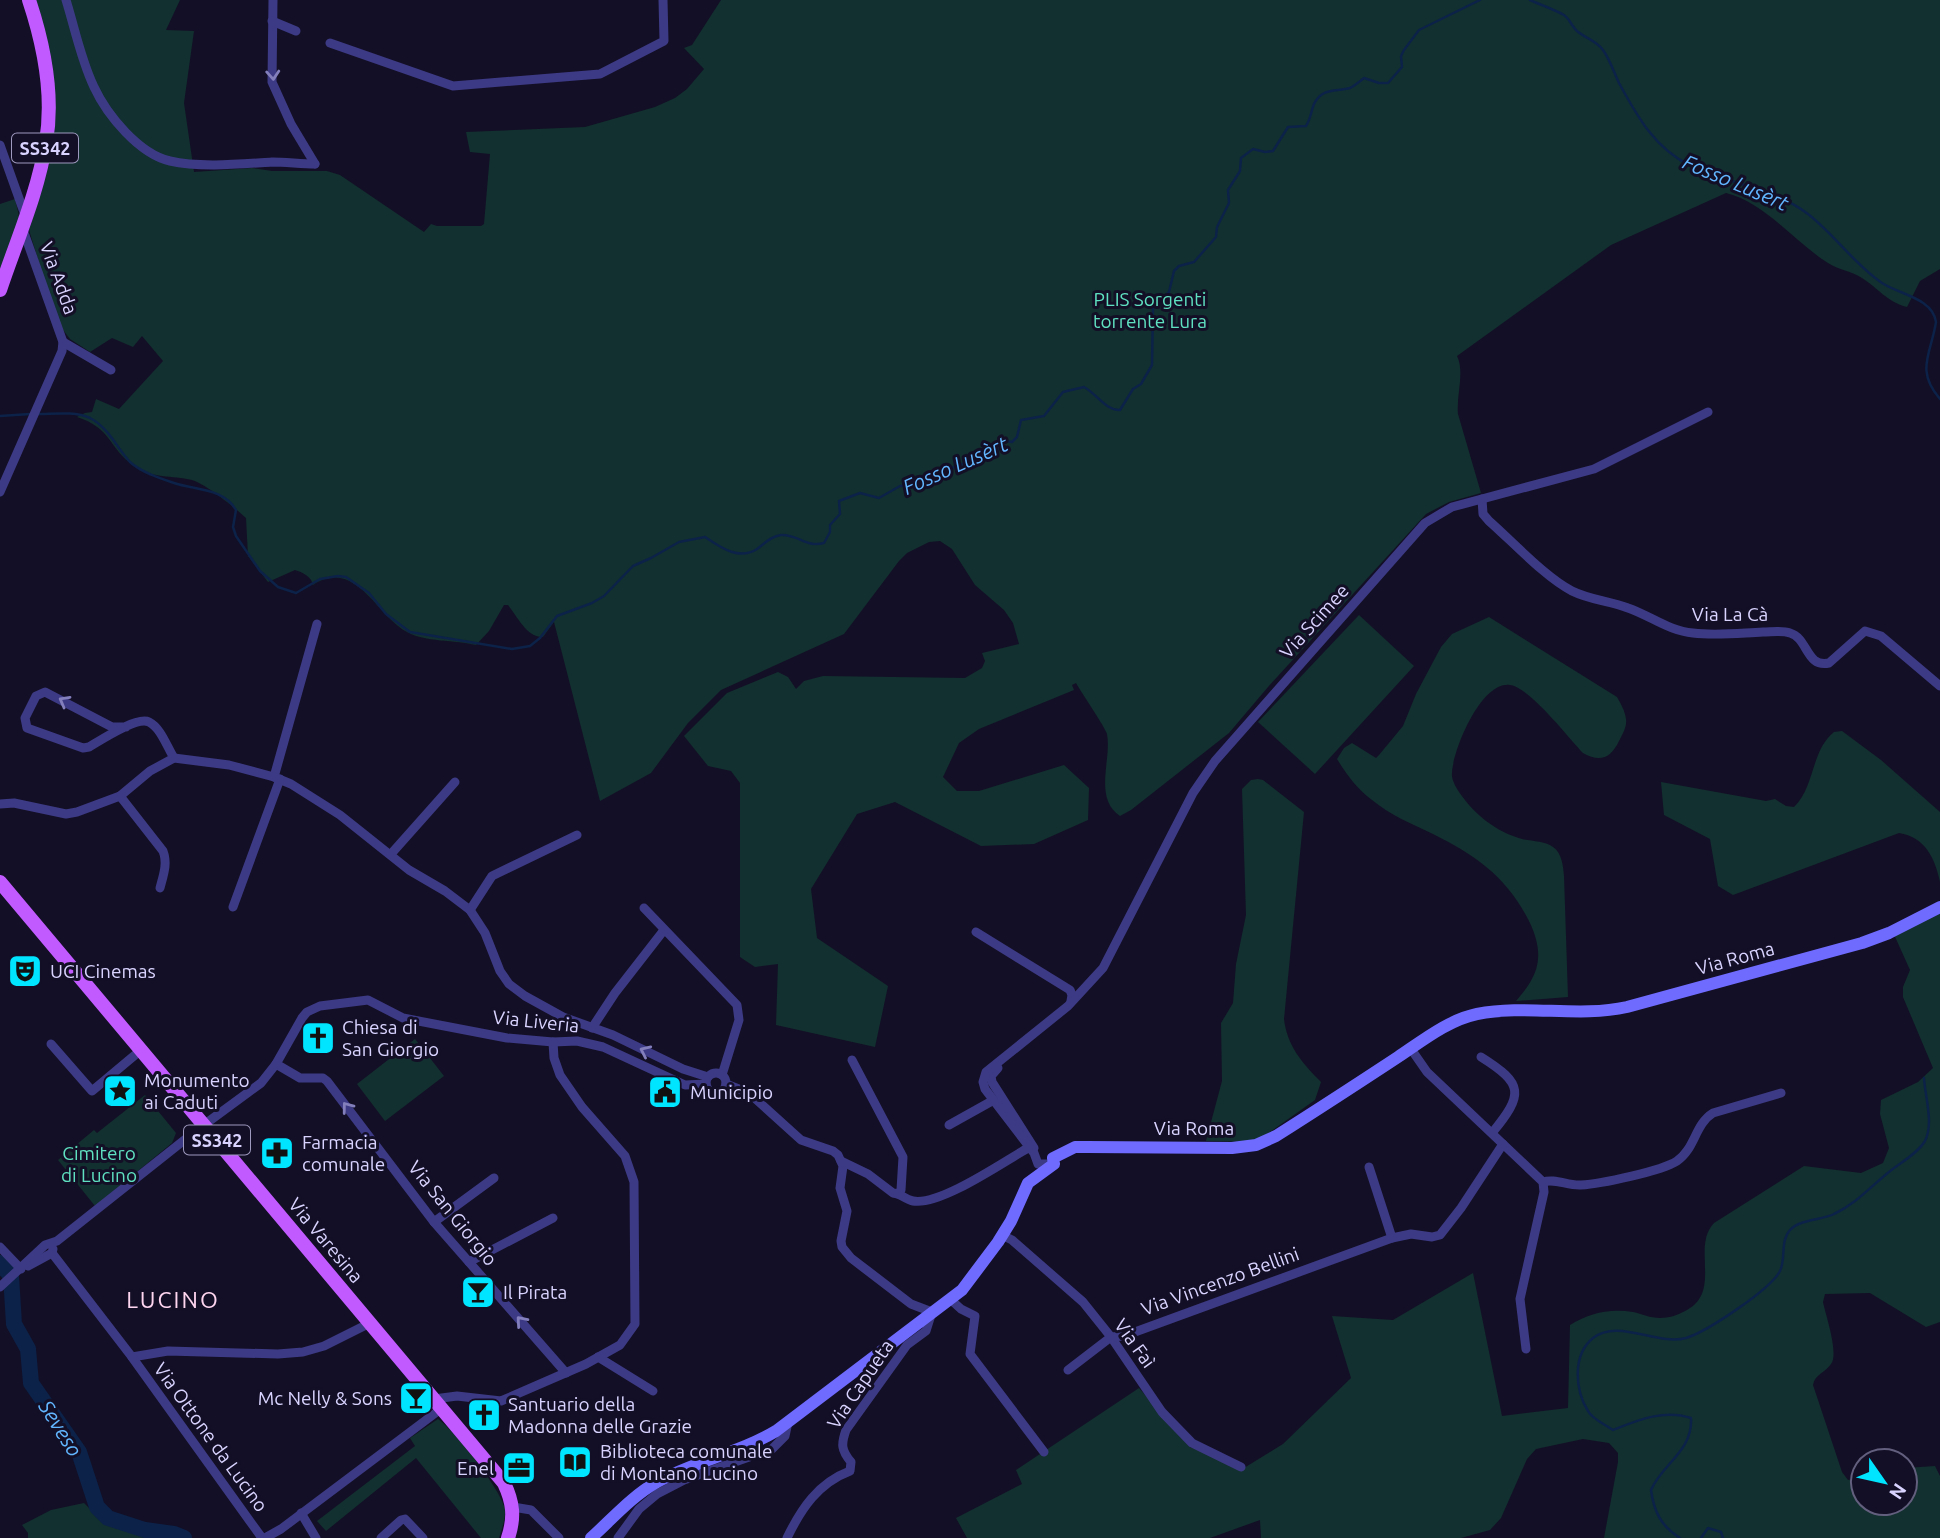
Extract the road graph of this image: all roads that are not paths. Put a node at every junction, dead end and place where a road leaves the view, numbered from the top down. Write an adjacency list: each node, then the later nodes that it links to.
1 (29, 0): 9 (main road, SS342)
2 (66, 0): 5 (street, one-way to 2)
3 (272, 0): 5 (street)
4 (663, 0): 7 (street)
5 (272, 21): 6 (street)
6 (296, 31)
7 (330, 43)
8 (0, 145): 9 (street, Via Adda)
9 (23, 220): 10 (main road, SS342); 11 (street, Via Adda)
10 (0, 290)
11 (63, 342): 12 (street, Via Adda); 14 (street, Via Adda)
12 (111, 370)
13 (1708, 412): 15 (street, Via Scimee)
14 (0, 492)
15 (1482, 499): 17 (street, Via La Cà); 34 (street, Via Scimee)
16 (317, 624): 20 (street)
17 (1940, 686)
18 (126, 727): 18 (street, one-way to 18); 19 (street)
19 (174, 758): 20 (street); 22 (street)
20 (277, 778): 25 (street); 28 (street)
21 (455, 782): 25 (street)
22 (120, 796): 23 (street); 27 (street)
23 (0, 804)
24 (577, 835): 31 (street)
25 (391, 854): 31 (street)
26 (0, 881): 39 (main road, Via Varesina / SS342)
27 (160, 888)
28 (233, 907)
29 (1940, 907): 38 (street, Via Roma)
30 (644, 908): 32 (street)
31 (470, 910): 35 (street)
32 (664, 930): 35 (street); 43 (street)
33 (976, 932): 34 (street)
34 (1071, 1001): 45 (street, Via Scimee)
35 (592, 1028): 44 (street, one-way to 35)
36 (553, 1042): 42 (street, Via Liveria); 44 (street, Via Liveria); 75 (street)
37 (51, 1044): 39 (street)
38 (1411, 1049): 50 (street); 54 (street, Via Roma)
39 (141, 1050): 48 (main road, Via Varesina / SS342)
40 (1481, 1058): 50 (street)
41 (852, 1060): 58 (street)
42 (276, 1064): 48 (street, Via Liveria); 60 (street, Via San Giorgio, one-way to 42)
43 (724, 1079): 44 (street); 44 (street); 53 (street)
44 (707, 1080)
45 (988, 1080): 47 (street); 54 (street)
46 (1781, 1093): 57 (street)
47 (992, 1101): 49 (street); 52 (street)
48 (204, 1125): 63 (street, Via Liveria); 71 (main road, Via Varesina / SS342)
49 (949, 1125)
50 (1492, 1133): 51 (street)
51 (1503, 1143): 57 (street); 62 (street, Via Vincenzo Bellini)
52 (1028, 1148): 54 (street); 58 (street)
53 (841, 1161): 58 (street); 70 (street)
54 (1054, 1164): 61 (street, Via Roma)
55 (1369, 1167): 62 (street)
56 (494, 1178): 60 (street)
57 (1543, 1182): 73 (street)
58 (898, 1194)
59 (553, 1218): 66 (street)
60 (434, 1222): 66 (street, Via San Giorgio)
61 (1002, 1235): 69 (street, Via Roma); 72 (street, Via Faì)
62 (1397, 1237): 72 (street, Via Vincenzo Bellini)
63 (57, 1241): 65 (street); 67 (street, Via Liveria)
64 (0, 1247): 67 (street)
65 (52, 1252): 67 (street); 74 (street, Via Ottone da Lucino)
66 (469, 1262): 77 (street, Via San Giorgio, one-way to 66)
67 (18, 1272): 68 (street)
68 (1, 1286)
69 (950, 1299): 70 (street, Via Roma); 81 (street)
70 (932, 1312): 80 (street, Via Roma); 93 (street, Via Capueta)
71 (370, 1323): 74 (street); 79 (main road, Via Varesina / SS342)
72 (1111, 1337): 76 (street, Via Vincenzo Bellini); 82 (street, Via Faì)
73 (1525, 1349)
74 (132, 1357): 86 (street, Via Ottone da Lucino)
75 (598, 1357): 77 (street); 78 (street)
76 (1068, 1370)
77 (566, 1373): 79 (street)
78 (653, 1391)
79 (438, 1404): 83 (main road, Via Varesina / SS342); 84 (street, Via Ottone da Lucino)
80 (788, 1422): 85 (street); 92 (street, Via Roma)
81 (1044, 1452)
82 (1241, 1467)
83 (513, 1507): 90 (main road); 91 (street)
84 (302, 1513): 86 (street, Via Ottone da Lucino); 87 (street)
85 (623, 1535)
86 (264, 1538)
87 (316, 1538)
88 (381, 1538): 89 (street)
89 (423, 1538)
90 (508, 1538)
91 (559, 1538)
92 (591, 1538)
93 (787, 1538)

